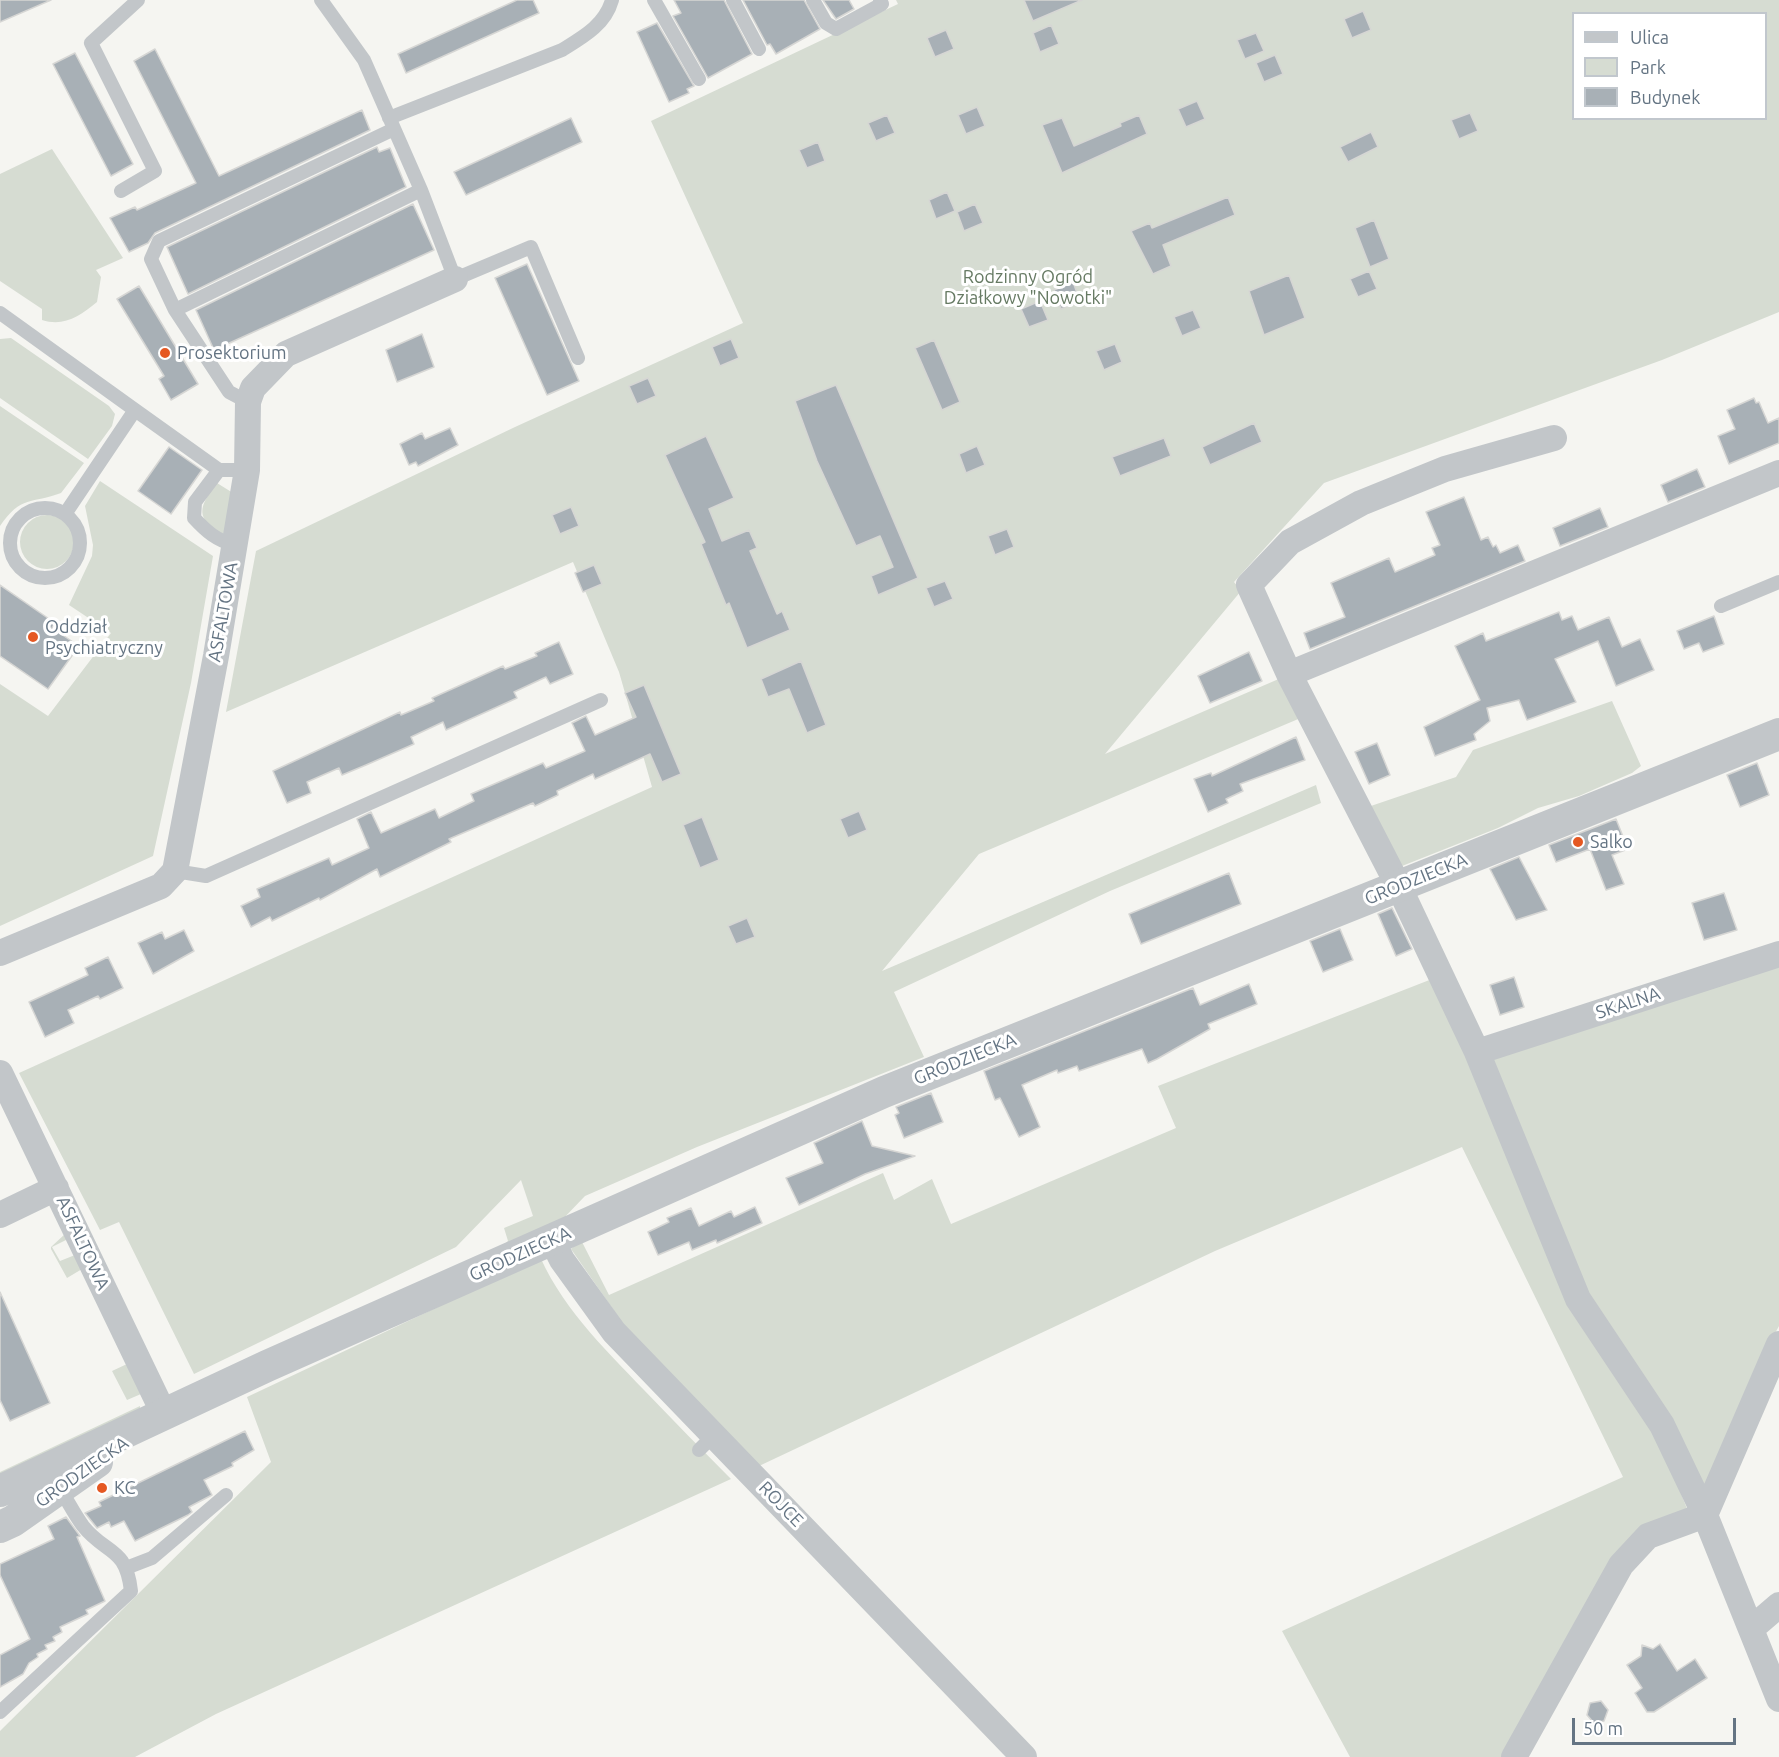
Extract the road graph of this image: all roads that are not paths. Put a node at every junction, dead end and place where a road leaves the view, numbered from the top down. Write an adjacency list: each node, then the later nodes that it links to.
1 (138, 0): 12 (lane)
2 (321, 0): 10 (lane)
3 (612, 0): 10 (lane)
4 (654, 0): 9 (lane)
5 (733, 0): 8 (lane)
6 (813, 0): 7 (lane)
7 (880, 0)
8 (759, 49)
9 (699, 79)
10 (392, 123): 11 (lane); 14 (lane)
11 (421, 190): 13 (lane); 14 (lane)
12 (121, 191)
13 (455, 279): 16 (lane); 17 (street)
14 (175, 310): 17 (lane)
15 (0, 313): 18 (lane)
16 (578, 358)
17 (248, 402): 21 (street, ASFALTOWA)
18 (135, 410): 20 (lane); 23 (lane)
19 (1554, 438): 27 (street)
20 (219, 470): 21 (lane); 24 (lane)
21 (247, 470): 24 (street, ASFALTOWA)
22 (1779, 473): 27 (street)
23 (65, 514): 23 (lane)
24 (235, 545): 30 (street, ASFALTOWA)
25 (1779, 582): 26 (lane)
26 (1721, 606)
27 (1289, 674): 31 (street)
28 (601, 700): 30 (lane)
29 (1779, 734): 31 (street, GRODZIECKA)
30 (175, 871): 32 (street)
31 (1399, 887): 34 (street); 38 (street, GRODZIECKA)
32 (0, 953)
33 (1779, 954): 34 (street, SKALNA)
34 (1477, 1052): 44 (street)
35 (0, 1073): 36 (street, ASFALTOWA)
36 (56, 1188): 37 (street); 40 (street, ASFALTOWA)
37 (0, 1215)
38 (552, 1240): 40 (street, GRODZIECKA); 51 (street, ROJCE)
39 (1779, 1344): 44 (street)
40 (164, 1414): 41 (street, GRODZIECKA)
41 (53, 1479): 42 (street, GRODZIECKA); 45 (street, GRODZIECKA); 46 (lane)
42 (0, 1491)
43 (226, 1495): 46 (lane)
44 (1705, 1515): 48 (street); 52 (street)
45 (0, 1527)
46 (126, 1568): 50 (lane)
47 (1779, 1605): 48 (street)
48 (1751, 1629): 49 (street)
49 (1779, 1700)
50 (0, 1712)
51 (1024, 1757)
52 (1514, 1757)

